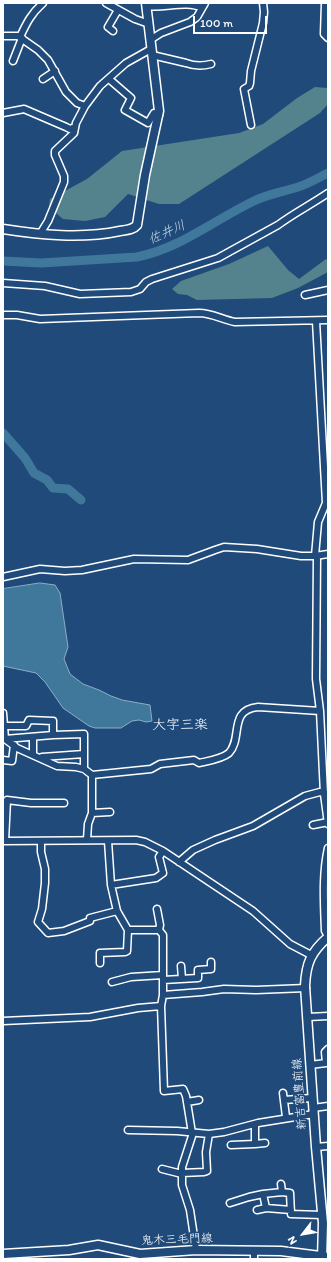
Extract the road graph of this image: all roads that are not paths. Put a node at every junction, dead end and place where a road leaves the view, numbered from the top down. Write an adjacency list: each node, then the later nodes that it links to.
1 (43, 3): 12 (street)
2 (106, 3): 8 (street)
3 (263, 3): 24 (street)
4 (325, 3): 13 (street)
5 (170, 4): 6 (street); 7 (street)
6 (146, 5): 9 (main road)
7 (204, 6): 14 (street)
8 (118, 10): 9 (street); 10 (street)
9 (148, 24): 14 (main road)
10 (113, 30)
11 (3, 36): 12 (street)
12 (21, 38): 16 (street); 18 (street)
13 (328, 38)
14 (150, 40): 15 (main road)
15 (152, 52): 17 (street); 20 (street); 23 (main road)
16 (14, 61)
17 (211, 64)
18 (55, 71): 19 (street); 21 (street)
19 (43, 79)
20 (109, 79): 21 (street); 23 (street)
21 (85, 106): 25 (street)
22 (3, 113): 25 (street)
23 (159, 115): 28 (main road)
24 (250, 125)
25 (75, 127): 28 (street)
26 (328, 193): 29 (street)
27 (3, 229): 28 (main road)
28 (40, 234)
29 (3, 283)
30 (328, 290): 31 (street)
31 (305, 295)
32 (3, 315): 34 (street)
33 (328, 320): 34 (street)
34 (316, 321): 36 (street)
35 (328, 554): 36 (street)
36 (316, 556): 37 (street); 38 (street)
37 (3, 577)
38 (320, 711): 49 (street); 50 (street)
39 (3, 713): 40 (street)
40 (4, 726): 41 (street); 43 (street)
41 (54, 734): 42 (street); 44 (street)
42 (33, 737): 43 (street); 45 (street)
43 (8, 742): 45 (street); 47 (street)
44 (84, 754): 46 (street); 48 (street)
45 (33, 755): 46 (street)
46 (40, 758): 48 (street)
47 (3, 760)
48 (84, 769): 49 (street)
49 (92, 775): 53 (street)
50 (326, 794): 54 (street); 62 (street)
51 (64, 803): 57 (street)
52 (110, 812): 53 (street)
53 (92, 813): 56 (street)
54 (328, 823): 55 (street)
55 (312, 825)
56 (87, 840): 58 (street); 59 (street)
57 (4, 841): 58 (street)
58 (41, 841): 65 (street)
59 (108, 841): 61 (street); 63 (street)
60 (328, 848): 64 (street)
61 (163, 852): 62 (street); 63 (street)
62 (179, 862): 70 (street)
63 (111, 884): 65 (street)
64 (326, 890): 69 (street)
65 (117, 910): 67 (street)
66 (157, 910): 68 (street)
67 (128, 930): 68 (street); 72 (street)
68 (159, 930): 74 (street)
69 (328, 936): 70 (main road, 新吉富豊前線)
70 (311, 955): 77 (main road, 新吉富豊前線)
71 (211, 962): 75 (street)
72 (100, 963)
73 (181, 966): 75 (street)
74 (163, 978): 75 (street); 76 (street); 78 (street)
75 (182, 979)
76 (112, 982)
77 (306, 988): 78 (street); 81 (main road, 新吉富豊前線)
78 (163, 995): 79 (street)
79 (161, 1006): 82 (street); 90 (street)
80 (328, 1016): 81 (street)
81 (308, 1017): 85 (main road, 新吉富豊前線)
82 (4, 1021)
83 (328, 1049): 84 (street)
84 (327, 1063): 85 (street)
85 (310, 1065): 87 (main road, 新吉富豊前線)
86 (283, 1092): 89 (street)
87 (312, 1098): 89 (street); 92 (main road, 新吉富豊前線)
88 (198, 1100): 90 (street)
89 (284, 1100): 93 (street)
90 (187, 1102): 96 (street)
91 (328, 1106): 92 (street)
92 (313, 1111): 93 (street); 102 (main road, 新吉富豊前線)
93 (286, 1118): 94 (street)
94 (255, 1124): 97 (street); 99 (street)
95 (128, 1130): 96 (street)
96 (193, 1133): 97 (street); 104 (street)
97 (209, 1134): 104 (street)
98 (265, 1143): 99 (street)
99 (255, 1144): 100 (street)
100 (232, 1145)
101 (328, 1146): 102 (street)
102 (316, 1147): 112 (main road, 新吉富豊前線)
103 (162, 1169): 104 (street)
104 (182, 1174): 113 (street)
105 (281, 1184): 106 (street)
106 (282, 1192): 107 (street); 111 (street)
107 (263, 1194): 108 (street); 109 (street)
108 (230, 1203)
109 (266, 1208): 110 (street); 111 (street)
110 (257, 1210)
111 (291, 1210): 112 (street)
112 (325, 1220): 117 (main road, 新吉富豊前線)
113 (196, 1250): 115 (main road, 鬼木三毛門線); 116 (main road, 鬼木三毛門線)
114 (3, 1254): 116 (main road, 鬼木三毛門線)
115 (254, 1255): 117 (main road, 鬼木三毛門線)
116 (140, 1257)
117 (324, 1258)

